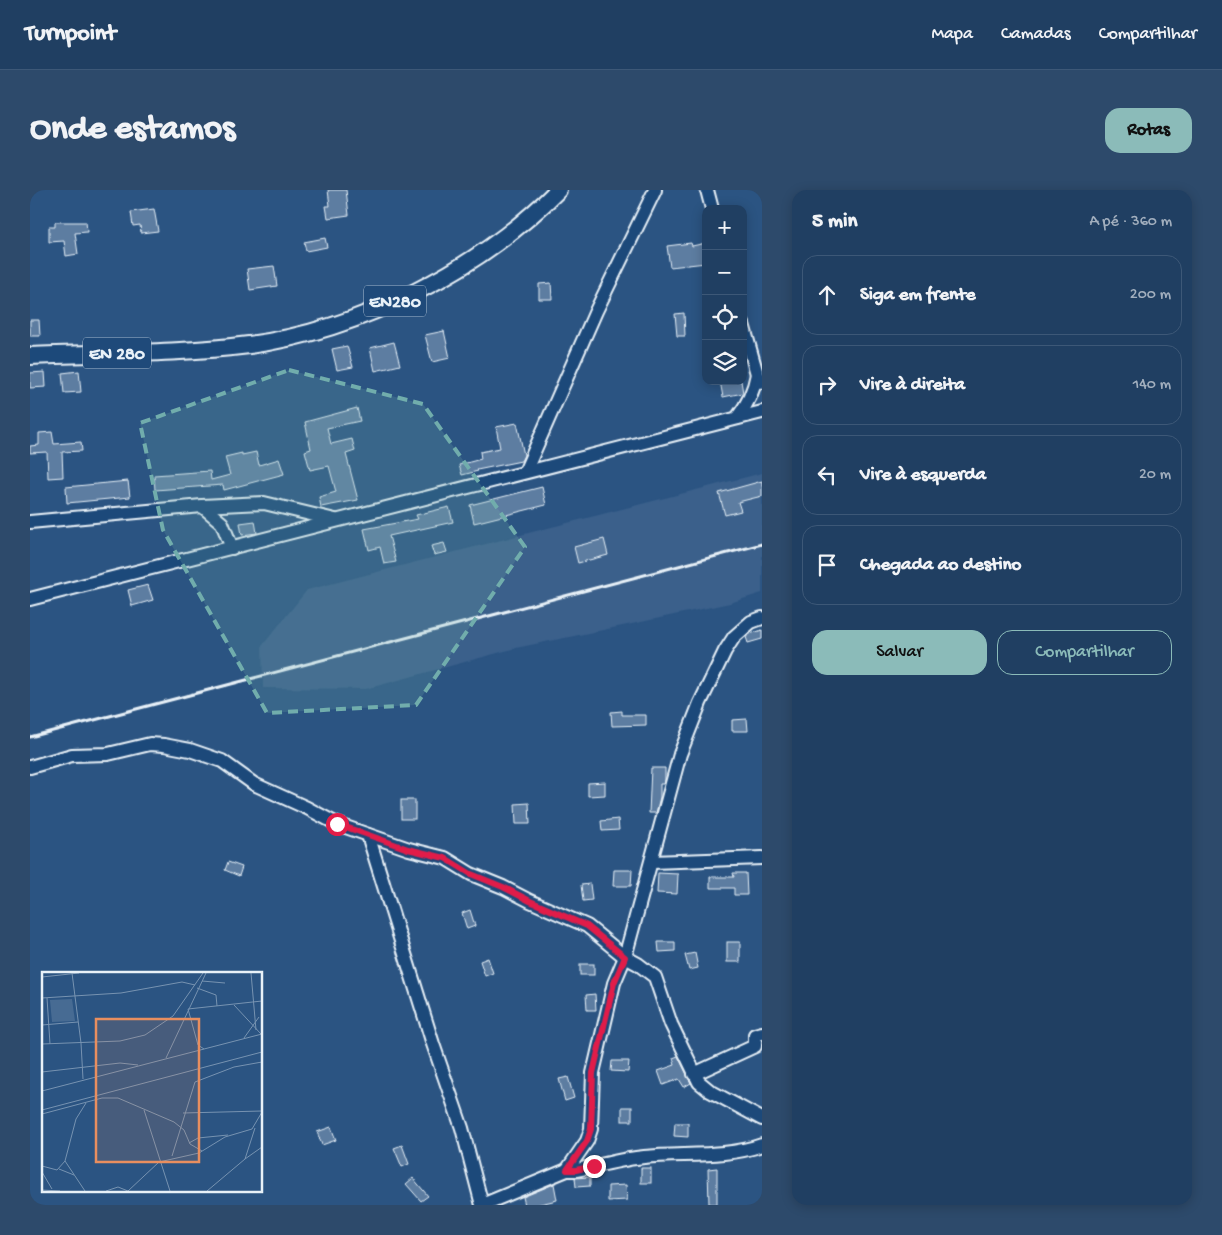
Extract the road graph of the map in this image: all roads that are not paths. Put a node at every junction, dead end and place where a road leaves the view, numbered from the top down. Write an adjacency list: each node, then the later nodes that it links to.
1 (558, 190): 6 (main road, EN280)
2 (655, 190): 11 (street)
3 (706, 190): 4 (street)
4 (711, 205)
5 (747, 338): 8 (street)
6 (204, 349): 7 (main road, EN 280)
7 (30, 356)
8 (759, 378): 10 (street)
9 (762, 412): 10 (street)
10 (737, 418): 11 (street)
11 (525, 472): 13 (street)
12 (202, 506): 13 (street); 14 (street); 15 (street)
13 (337, 521): 15 (street)
14 (30, 522)
15 (232, 548): 16 (street)
16 (30, 600)
17 (762, 618): 21 (street)
18 (30, 767): 19 (street)
19 (368, 835): 22 (street); 28 (street)
20 (762, 858): 21 (street)
21 (652, 862): 22 (street)
22 (625, 957): 24 (street); 27 (street)
23 (762, 1034): 24 (street)
24 (694, 1074): 25 (street)
25 (762, 1119)
26 (762, 1145): 27 (street)
27 (567, 1170): 28 (street)
28 (482, 1205)

